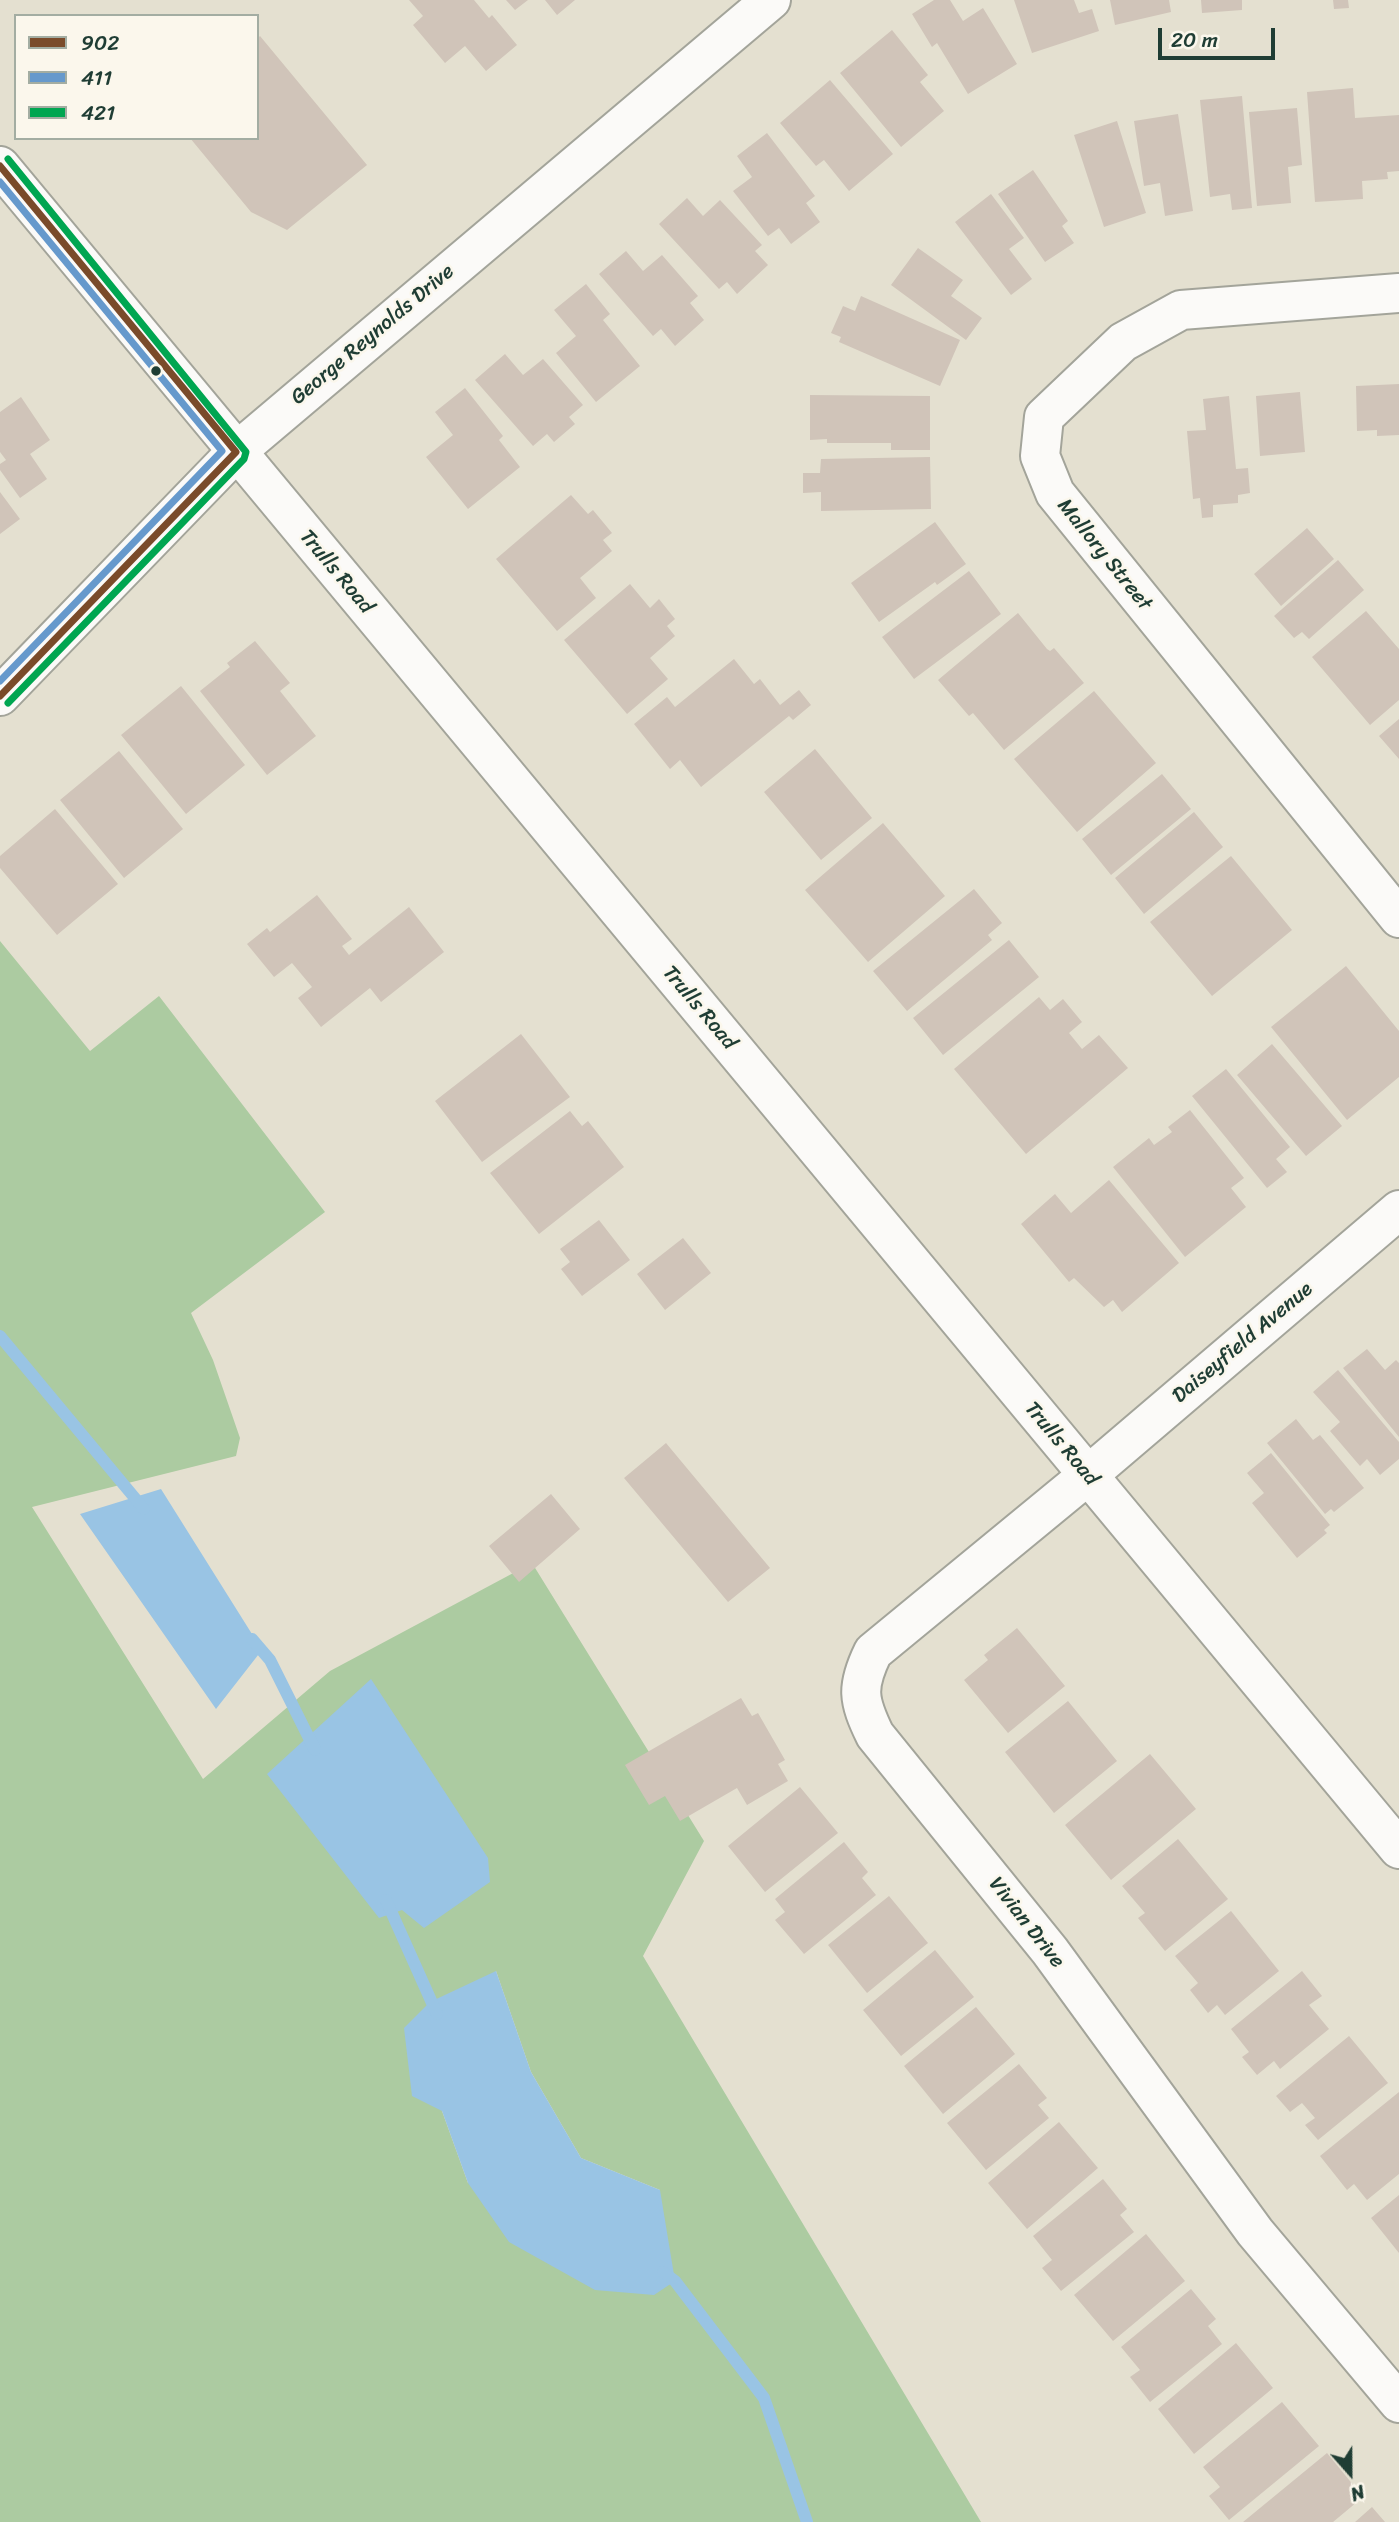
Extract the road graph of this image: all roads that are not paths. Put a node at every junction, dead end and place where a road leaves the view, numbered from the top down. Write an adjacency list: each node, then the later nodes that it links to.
1 (771, 0): 4 (street, George Reynolds Drive)
2 (0, 166): 4 (street, Trulls Road)
3 (1399, 293): 6 (street, Mallory Street)
4 (236, 452): 5 (street, George Reynolds Drive); 8 (street, Trulls Road)
5 (0, 696)
6 (1399, 918)
7 (1399, 1210): 8 (street, Daiseyfield Avenue)
8 (1087, 1476): 9 (street, Trulls Road); 10 (street, Vivian Drive)
9 (1399, 1849)
10 (1399, 2403)

